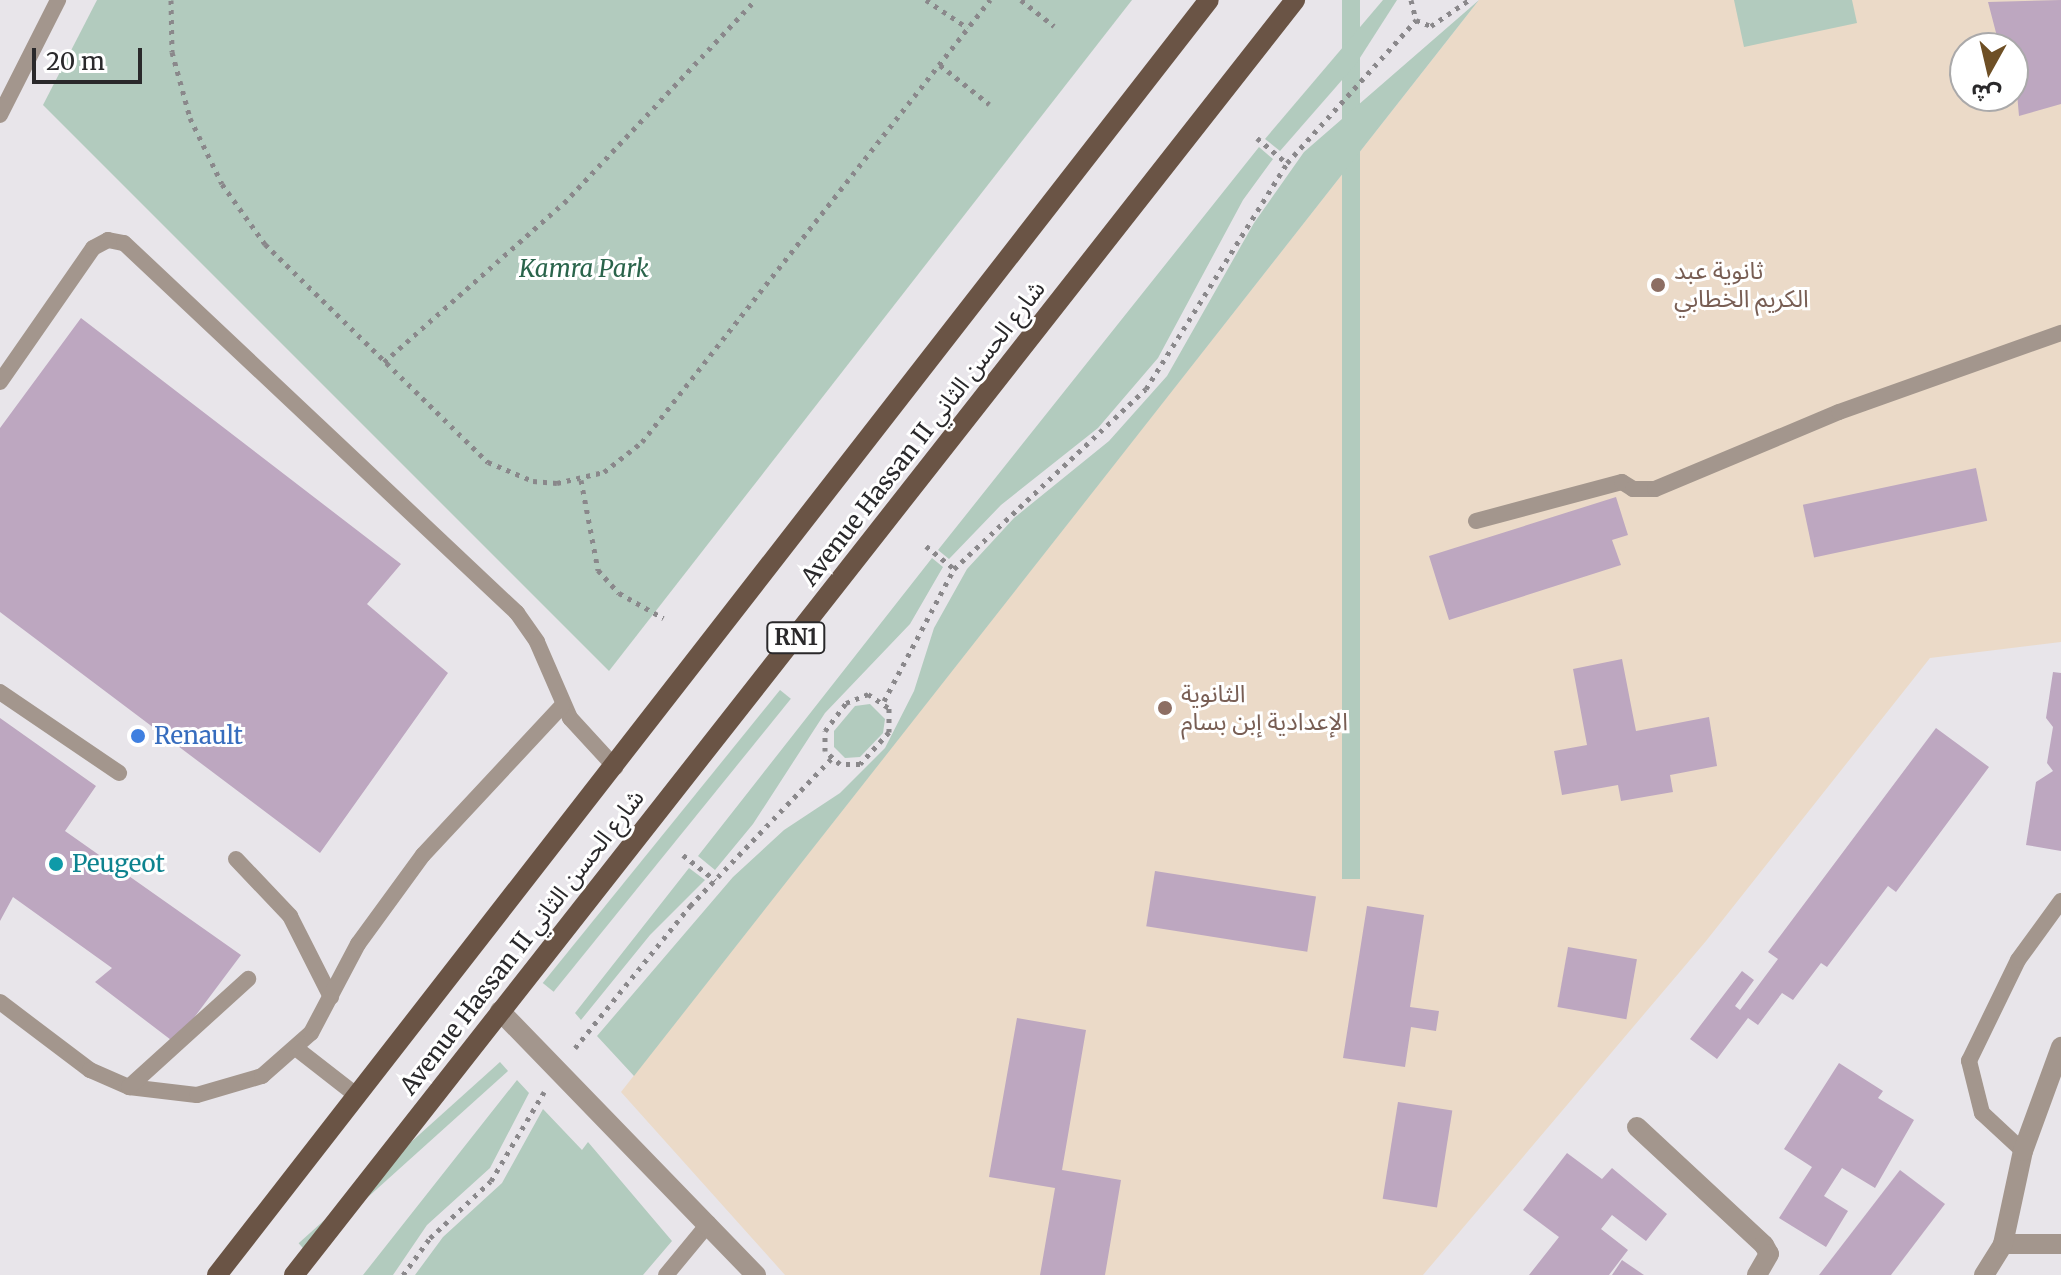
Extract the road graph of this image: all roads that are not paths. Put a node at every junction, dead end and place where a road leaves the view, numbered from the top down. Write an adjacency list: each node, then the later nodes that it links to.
1 (58, 0): 4 (lane)
2 (1209, 0): 10 (main road, Avenue Hassan II شارع الحسن الثاني / RN1)
3 (1295, 0): 17 (main road, Avenue Hassan II شارع الحسن الثاني / RN1)
4 (0, 115)
5 (2061, 333): 7 (lane)
6 (0, 382): 9 (lane)
7 (1476, 521)
8 (0, 692): 11 (lane)
9 (562, 706): 10 (lane); 15 (lane)
10 (615, 767): 21 (main road, Avenue Hassan II شارع الحسن الثاني / RN1)
11 (119, 773)
12 (236, 859): 15 (lane)
13 (2061, 901): 23 (lane)
14 (248, 979): 20 (lane)
15 (331, 997): 19 (lane)
16 (0, 1002): 20 (lane)
17 (500, 1011): 24 (street); 28 (main road, Avenue Hassan II شارع الحسن الثاني / RN1)
18 (2061, 1047): 23 (street)
19 (297, 1049): 20 (lane); 21 (lane)
20 (129, 1087)
21 (356, 1095): 27 (main road, Avenue Hassan II شارع الحسن الثاني / RN1)
22 (1637, 1127): 31 (street)
23 (2023, 1151): 25 (street)
24 (709, 1223): 29 (lane); 30 (street)
25 (2003, 1244): 26 (street); 32 (street)
26 (2061, 1244)
27 (217, 1275)
28 (294, 1275)
29 (666, 1275)
30 (756, 1275)
31 (1757, 1275)
32 (1984, 1275)

